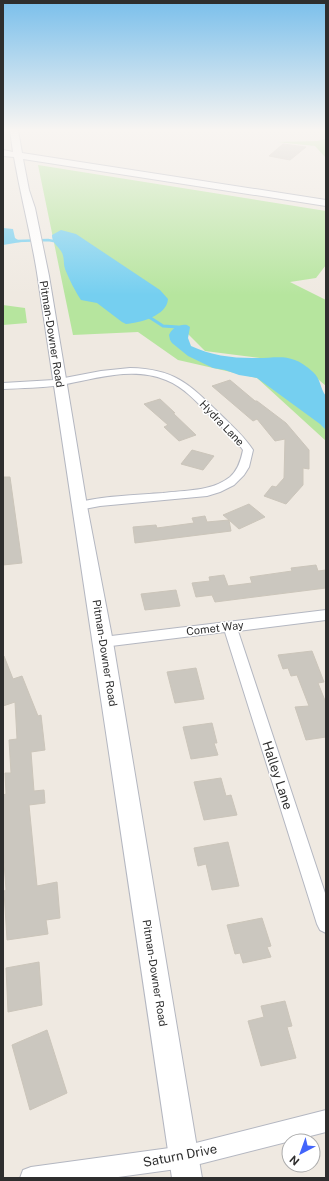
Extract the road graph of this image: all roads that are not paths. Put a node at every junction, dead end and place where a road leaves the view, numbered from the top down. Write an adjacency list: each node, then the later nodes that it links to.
1 (24, 185): 4 (street, Pitman-Downer Road)
2 (208, 185): 3 (street)
3 (326, 203)
4 (60, 382): 5 (street); 6 (street, Pitman-Downer Road); 6 (street, Hydra Lane)
5 (3, 386)
6 (79, 506): 9 (street, Pitman-Downer Road)
7 (326, 615): 8 (street, Comet Way)
8 (230, 626): 9 (street, Comet Way); 10 (street, Halley Lane)
9 (104, 642): 12 (street, Pitman-Downer Road)
10 (326, 924)
11 (326, 1121): 12 (street, Saturn Drive)
12 (184, 1157): 13 (street, Saturn Drive); 14 (street, Pitman-Downer Road)
13 (31, 1178)
14 (187, 1178)

